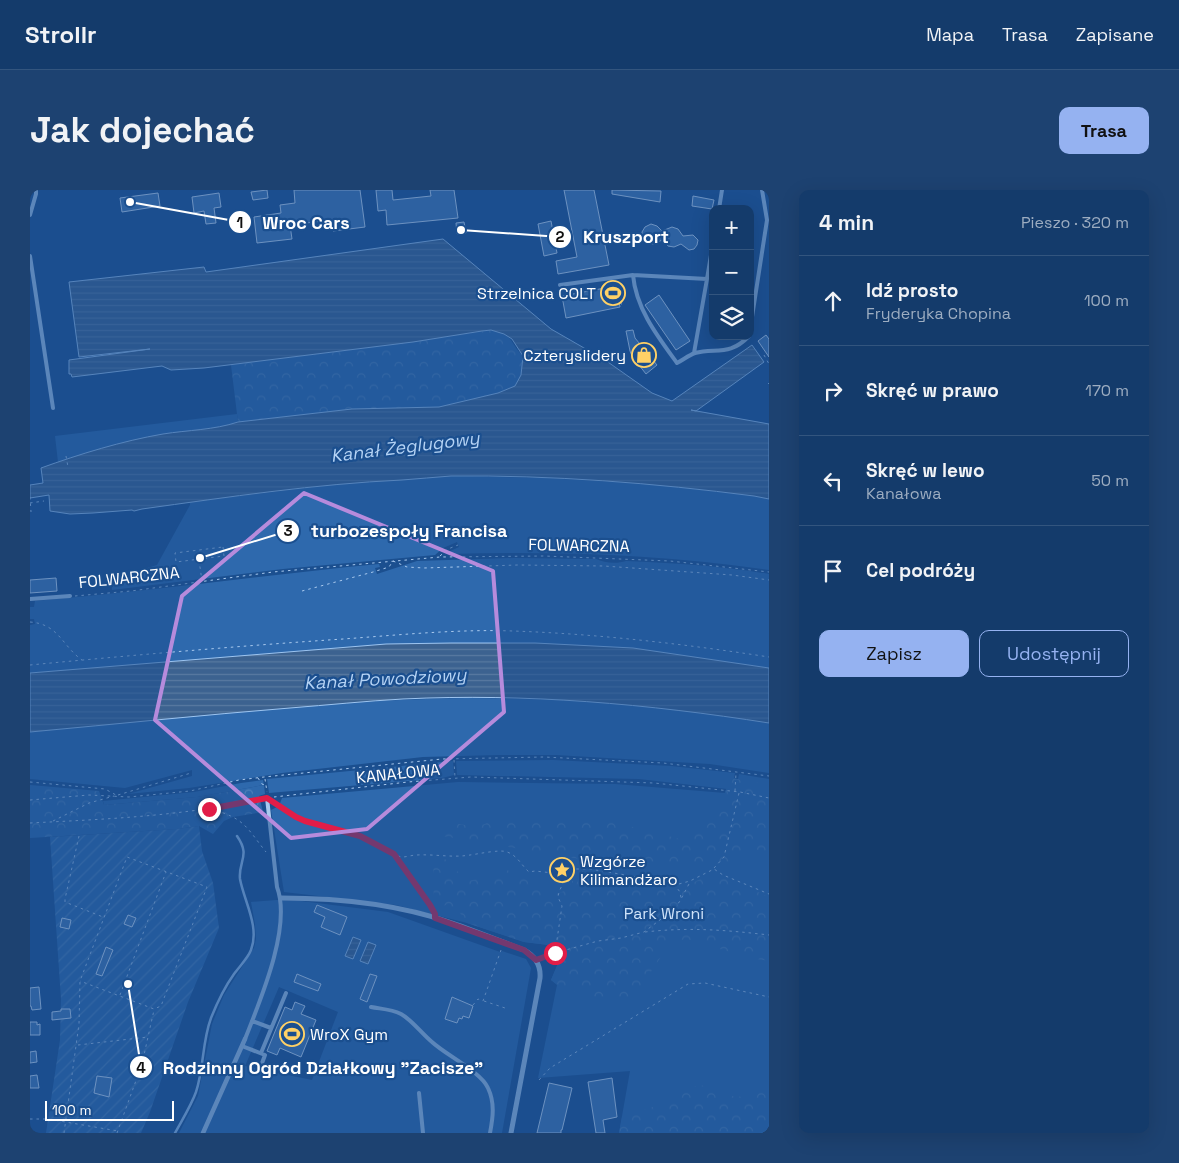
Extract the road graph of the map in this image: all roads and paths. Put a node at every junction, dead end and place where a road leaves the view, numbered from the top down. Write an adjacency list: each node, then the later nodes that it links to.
1 (36, 190): 5 (lane)
2 (722, 190): 4 (lane)
3 (762, 190): 12 (lane)
4 (720, 205)
5 (30, 215)
6 (712, 250): 9 (lane)
7 (30, 256): 18 (lane)
8 (634, 275): 9 (lane); 11 (lane); 15 (lane)
9 (706, 279): 15 (lane)
10 (617, 283): 13 (path)
11 (560, 284)
12 (754, 304)
13 (622, 307)
14 (744, 340): 15 (lane)
15 (694, 353)
16 (764, 355): 17 (path)
17 (769, 364)
18 (52, 408)
19 (66, 456): 20 (path)
20 (68, 467)
21 (30, 501): 22 (path); 23 (path)
22 (44, 501)
23 (32, 512)
24 (458, 545): 25 (path)
25 (440, 557): 27 (path, FOLWARCZNA); 28 (path, FOLWARCZNA)
26 (199, 559): 26 (path); 30 (path)
27 (393, 561): 29 (path); 30 (path, FOLWARCZNA); 31 (path)
28 (769, 572)
29 (769, 580)
30 (202, 582): 32 (path, FOLWARCZNA)
31 (302, 591)
32 (70, 596): 33 (lane, FOLWARCZNA)
33 (30, 599)
34 (30, 622): 36 (path)
35 (769, 657): 36 (path)
36 (83, 660): 37 (path)
37 (30, 665)
38 (454, 759): 39 (path); 42 (path); 44 (path)
39 (736, 771): 41 (path); 46 (path)
40 (192, 773): 48 (path)
41 (769, 776)
42 (264, 777): 43 (path); 43 (path)
43 (258, 778): 48 (path)
44 (456, 778): 46 (path, KANAŁOWA); 49 (path, KANAŁOWA)
45 (30, 782): 48 (path)
46 (734, 792): 47 (path, KANAŁOWA)
47 (740, 792): 50 (path, KANAŁOWA); 58 (path)
48 (117, 796): 51 (path); 54 (path)
49 (267, 798): 52 (path, KANAŁOWA); 56 (path); 57 (lane)
50 (769, 798)
51 (30, 800)
52 (209, 809): 54 (path, KANAŁOWA); 57 (path)
53 (30, 822): 54 (path, KANAŁOWA)
54 (52, 822)
55 (79, 836): 68 (path)
56 (394, 854): 61 (path); 69 (path)
57 (274, 862): 66 (lane)
58 (714, 869): 62 (path); 65 (path)
59 (166, 871): 68 (path); 77 (path); 83 (path)
60 (566, 872): 61 (path); 63 (path); 64 (path)
61 (562, 874): 73 (path)
62 (690, 881): 64 (path); 67 (path)
63 (573, 882)
64 (674, 884): 67 (path)
65 (769, 894)
66 (281, 898): 69 (street); 84 (lane)
67 (681, 899): 70 (path)
68 (104, 918): 75 (path)
69 (435, 918): 74 (street)
70 (644, 932): 71 (path); 73 (path)
71 (769, 935)
72 (502, 944): 79 (path)
73 (555, 953): 74 (path)
74 (536, 960): 101 (street)
75 (80, 981): 77 (path); 88 (path)
76 (286, 993): 85 (lane)
77 (120, 995): 83 (path)
78 (769, 997): 92 (path)
79 (483, 1001): 80 (path); 82 (path)
80 (473, 1005)
81 (371, 1007): 100 (lane)
82 (505, 1008)
83 (154, 1009): 86 (path)
84 (252, 1021): 85 (lane); 87 (lane)
85 (271, 1028): 90 (lane)
86 (149, 1037): 88 (path); 96 (path)
87 (245, 1039): 89 (street)
88 (76, 1046): 95 (path)
89 (242, 1046): 90 (lane); 98 (street)
90 (261, 1053): 91 (lane)
91 (261, 1066)
92 (539, 1080)
93 (419, 1093): 99 (lane)
94 (30, 1119): 95 (path)
95 (66, 1122): 96 (path); 97 (path)
96 (117, 1132)
97 (64, 1133)
98 (203, 1133)
99 (423, 1133)
100 (490, 1133)
101 (511, 1133)

